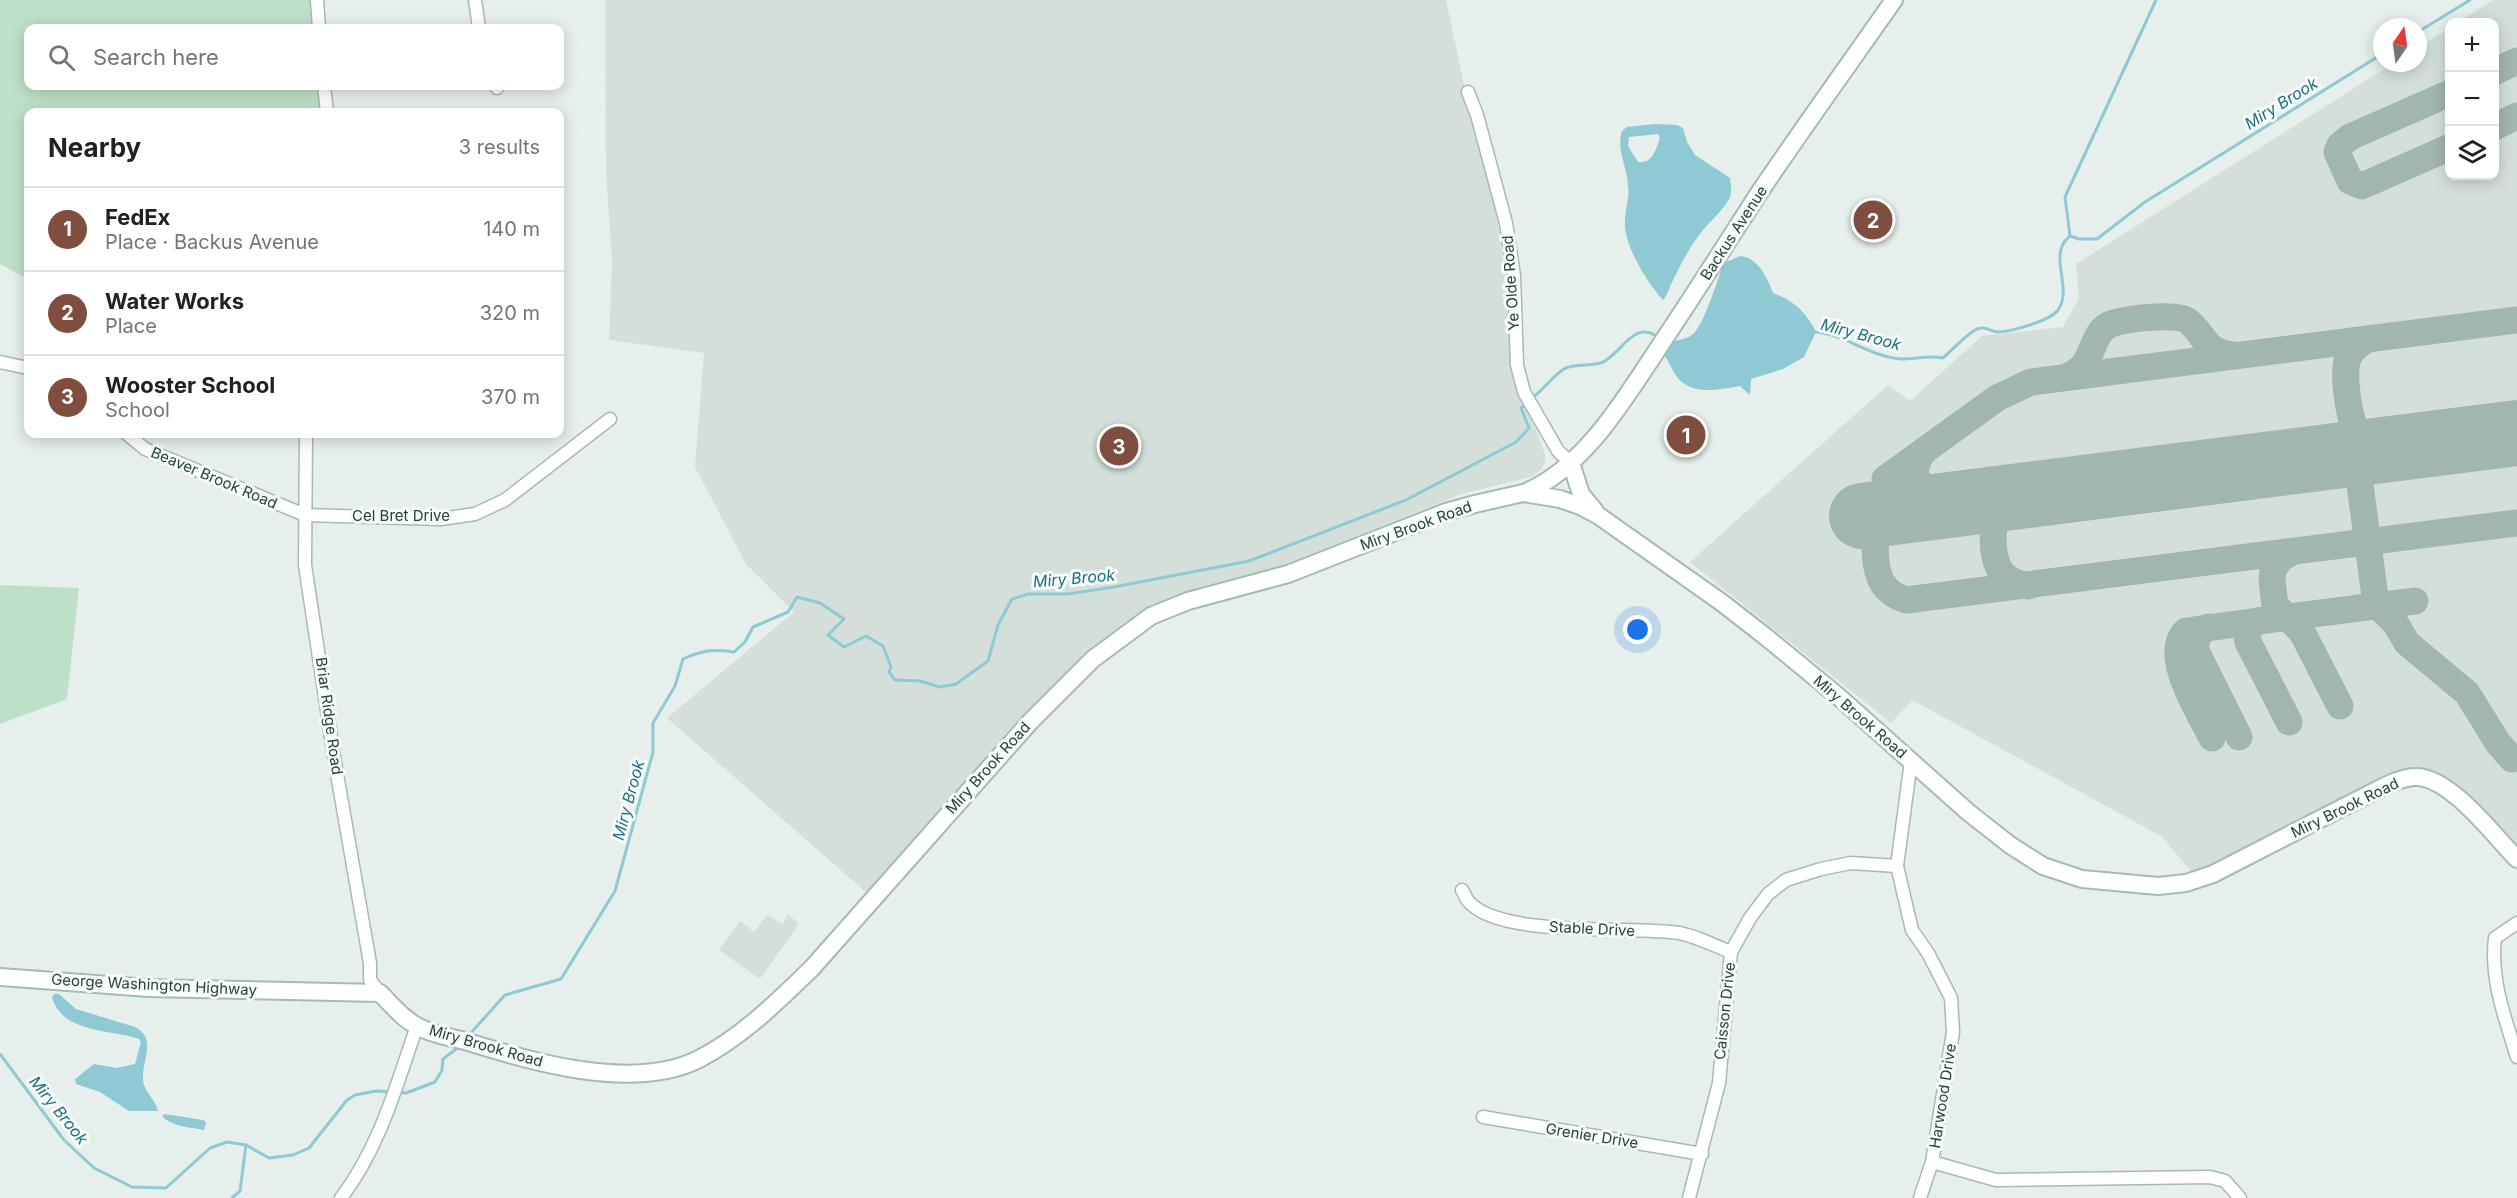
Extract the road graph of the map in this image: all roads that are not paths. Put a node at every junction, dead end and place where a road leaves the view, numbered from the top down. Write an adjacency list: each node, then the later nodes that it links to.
1 (317, 0): 4 (street)
2 (475, 0): 5 (street)
3 (1894, 0): 14 (main road, Backus Avenue)
4 (319, 24)
5 (478, 24)
6 (324, 90): 8 (street)
7 (1468, 92): 14 (street, Ye Olde Road)
8 (327, 108)
9 (0, 362): 10 (street)
10 (24, 367)
11 (610, 418): 16 (street, Cel Bret Drive)
12 (132, 438): 16 (street, Beaver Brook Road)
13 (306, 438): 16 (street, Briar Ridge Road)
14 (1570, 464): 15 (main road, Backus Avenue); 17 (main road)
15 (1523, 493): 17 (main road, Miry Brook Road); 26 (main road, Miry Brook Road)
16 (305, 515): 25 (street, Briar Ridge Road)
17 (1599, 516): 18 (main road, Miry Brook Road)
18 (1911, 761): 19 (main road, Miry Brook Road); 20 (street, Harwood Drive)
19 (2517, 859)
20 (1897, 866): 23 (street, Caisson Drive); 30 (street, Harwood Drive)
21 (1462, 890): 23 (street, Stable Drive)
22 (2517, 922): 27 (street)
23 (1731, 952): 29 (street, Caisson Drive)
24 (0, 976): 25 (main road, George Washington Highway)
25 (380, 993): 26 (main road, Miry Brook Road)
26 (417, 1026): 31 (street)
27 (2517, 1057)
28 (1483, 1118): 29 (street, Grenier Drive)
29 (1702, 1154): 32 (street, Caisson Drive)
30 (1932, 1162): 33 (street); 34 (street, Harwood Drive)
31 (342, 1198)
32 (1689, 1198)
33 (1920, 1198)
34 (2240, 1198)

